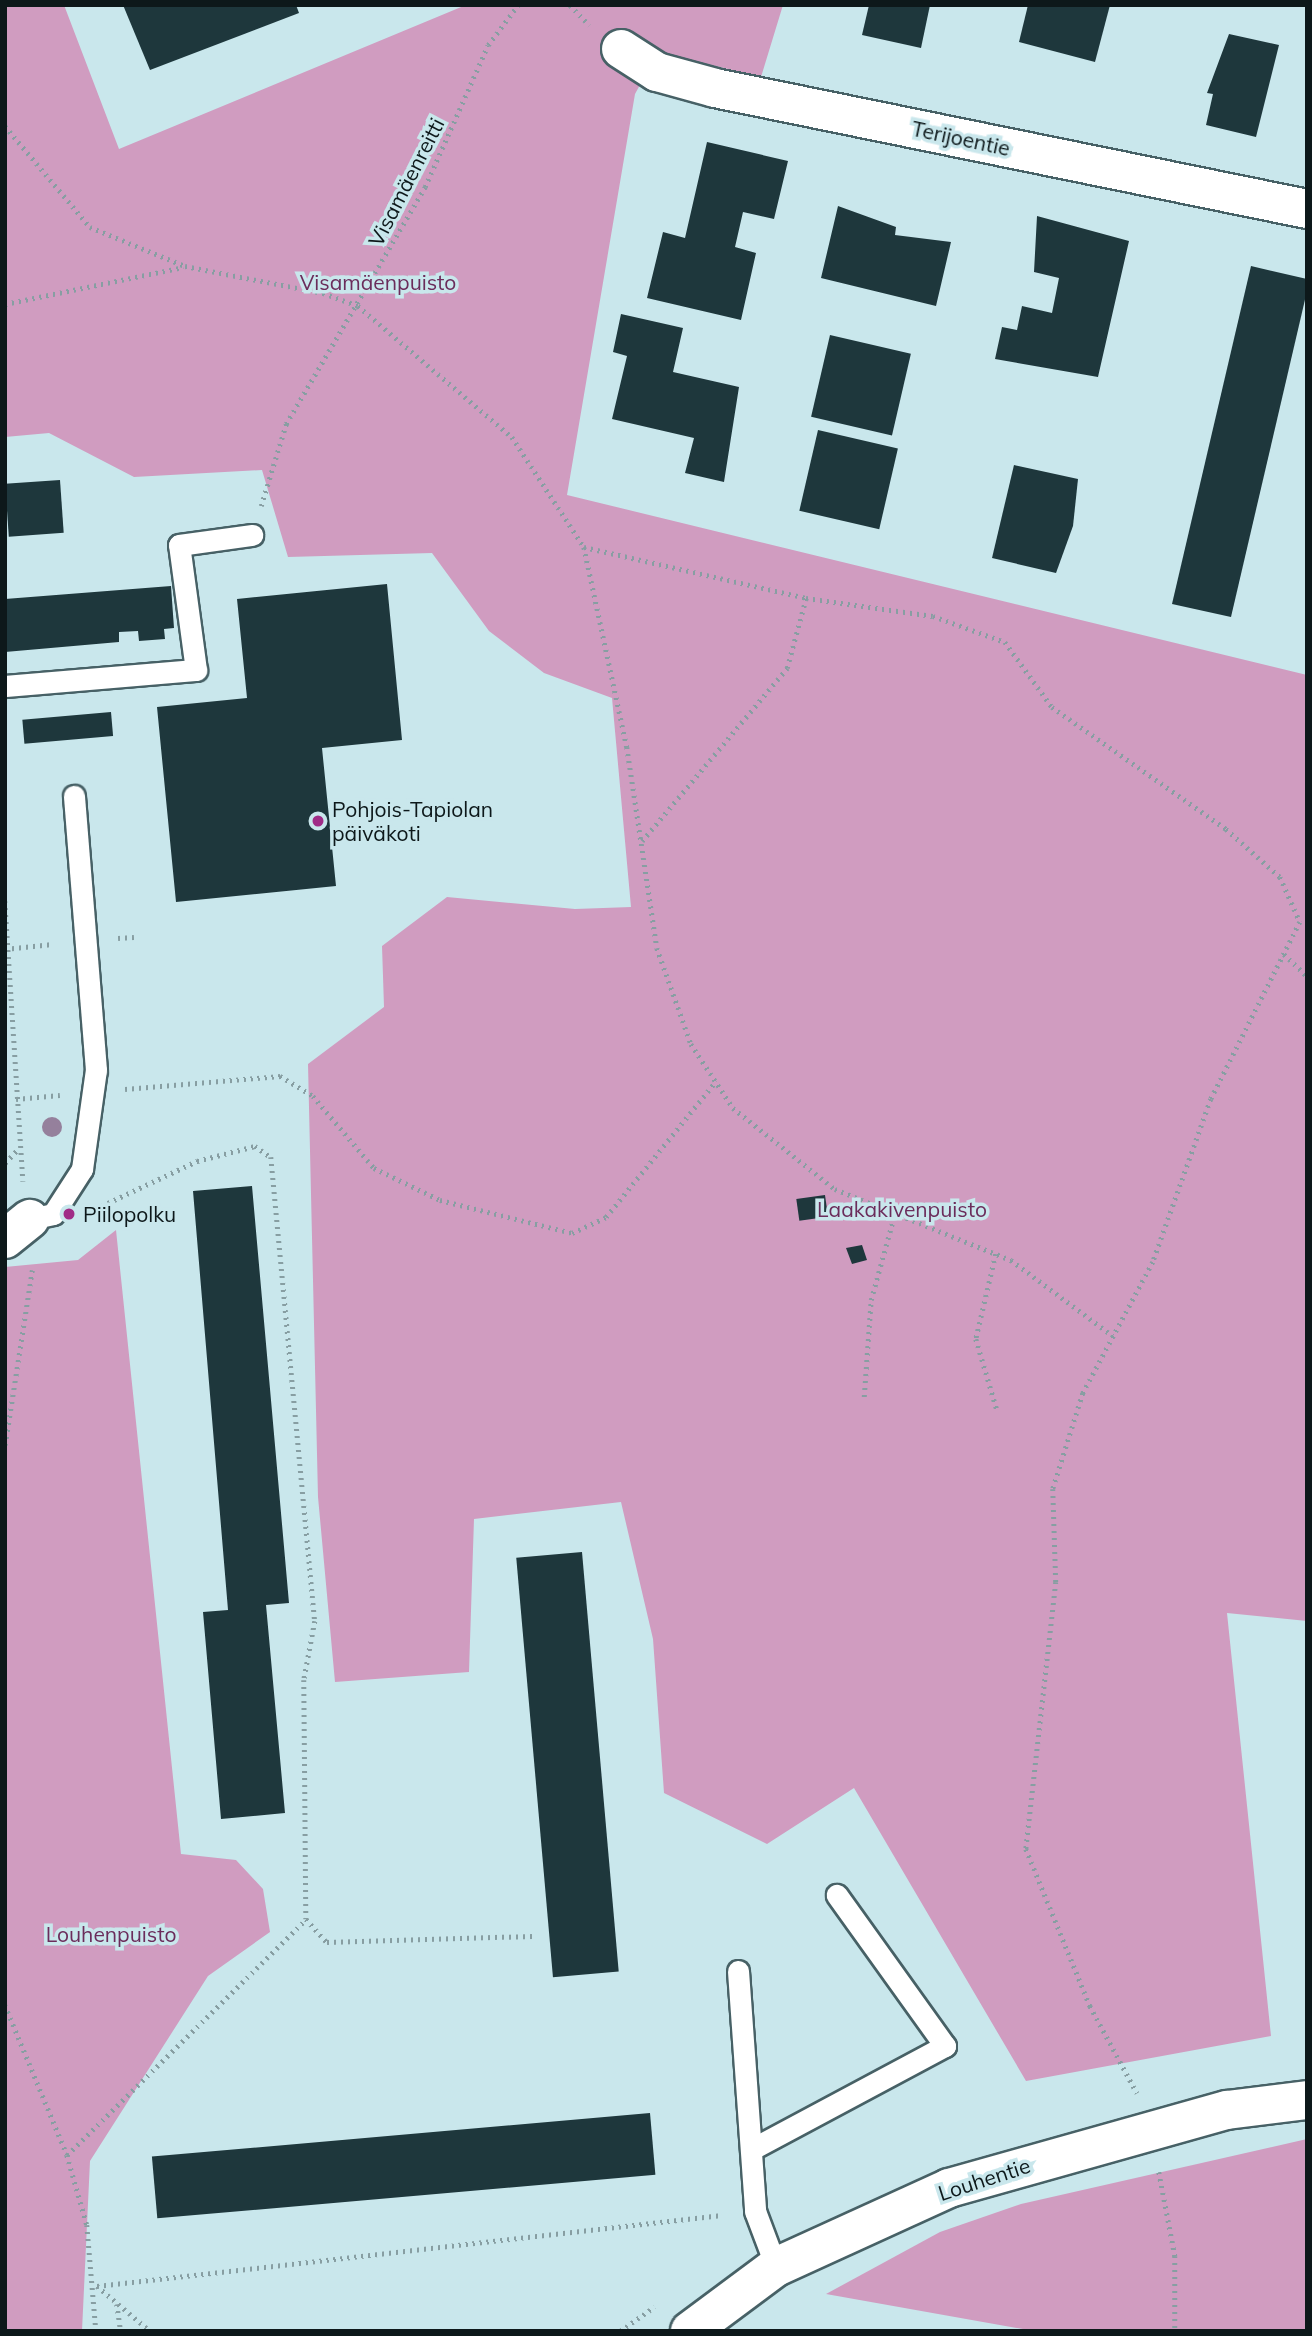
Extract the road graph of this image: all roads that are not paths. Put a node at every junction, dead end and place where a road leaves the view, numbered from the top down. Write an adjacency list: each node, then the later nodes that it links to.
1 (621, 49): 2 (street, Terijoentie)
2 (1307, 209)
3 (252, 535): 4 (lane)
4 (5, 687)
5 (74, 796): 6 (lane)
6 (29, 1224)
7 (837, 1895): 10 (lane)
8 (738, 1971): 10 (lane)
9 (1307, 2100): 11 (street, Louhentie)
10 (752, 2148): 11 (lane)
11 (776, 2267): 12 (street, Louhentie)
12 (703, 2327)

